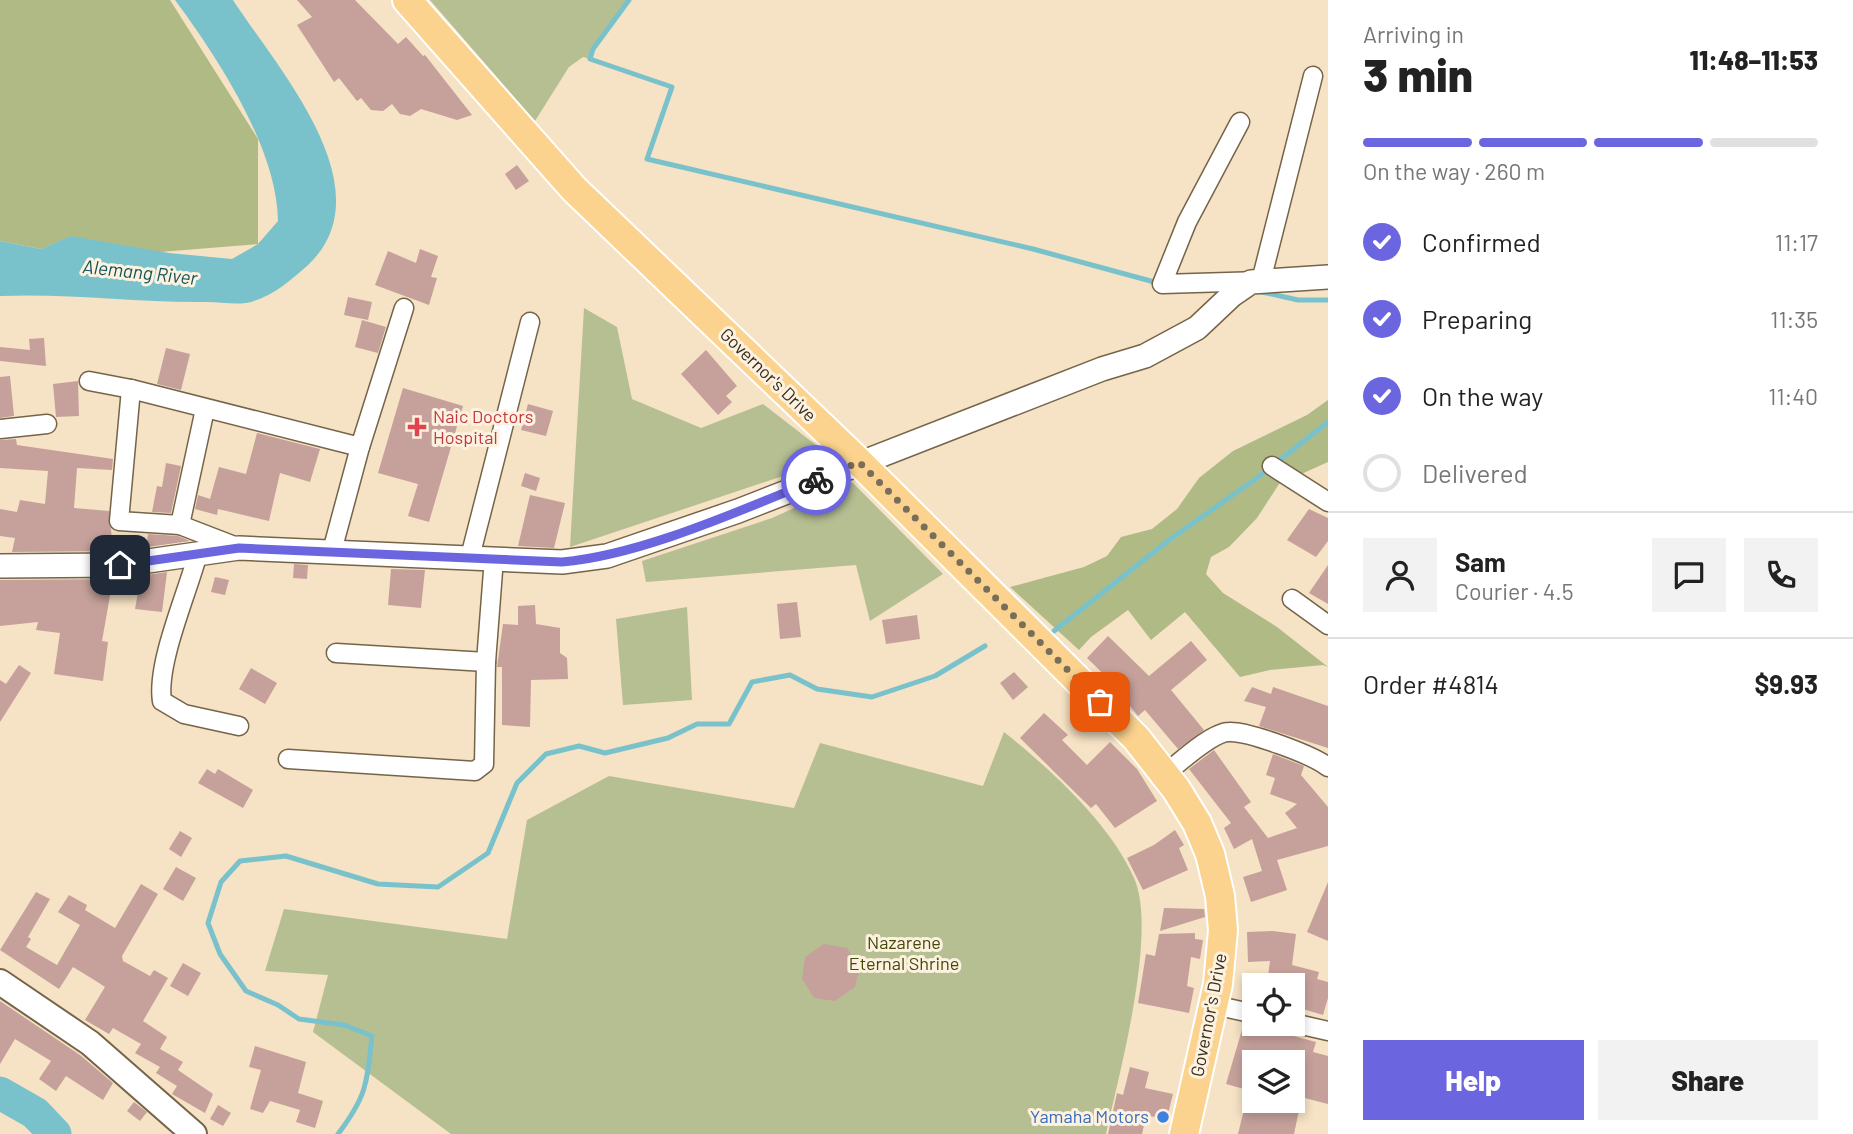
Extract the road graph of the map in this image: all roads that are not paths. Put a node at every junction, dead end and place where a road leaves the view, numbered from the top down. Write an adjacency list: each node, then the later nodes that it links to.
1 (407, 0): 14 (main road, Governor's Drive)
2 (1313, 76): 5 (street)
3 (1240, 122): 5 (street)
4 (1328, 277): 5 (street)
5 (1261, 281): 14 (street)
6 (404, 308): 13 (street)
7 (530, 322): 21 (street)
8 (89, 381): 9 (street)
9 (131, 389): 10 (street); 17 (street)
10 (205, 409): 13 (street); 17 (street)
11 (47, 425): 12 (street)
12 (0, 429)
13 (360, 447): 19 (street)
14 (859, 462): 22 (street); 31 (main road, Governor's Drive)
15 (1272, 466): 16 (street)
16 (1328, 502)
17 (180, 525): 18 (street)
18 (239, 548): 19 (street); 20 (street)
19 (332, 551): 21 (street)
20 (198, 553): 23 (street); 28 (street)
21 (470, 557): 22 (street)
22 (494, 558): 27 (street)
23 (0, 566)
24 (1292, 599): 25 (street)
25 (1328, 625)
26 (336, 653): 27 (street)
27 (486, 662): 29 (street)
28 (239, 726)
29 (288, 760)
30 (1328, 767): 31 (street)
31 (1165, 774): 33 (main road, Governor's Drive)
32 (0, 982): 37 (main road)
33 (1214, 1004): 34 (street); 38 (main road, Governor's Drive)
34 (1242, 1011)
35 (1305, 1025): 36 (street)
36 (1328, 1030)
37 (194, 1134)
38 (1184, 1134)

